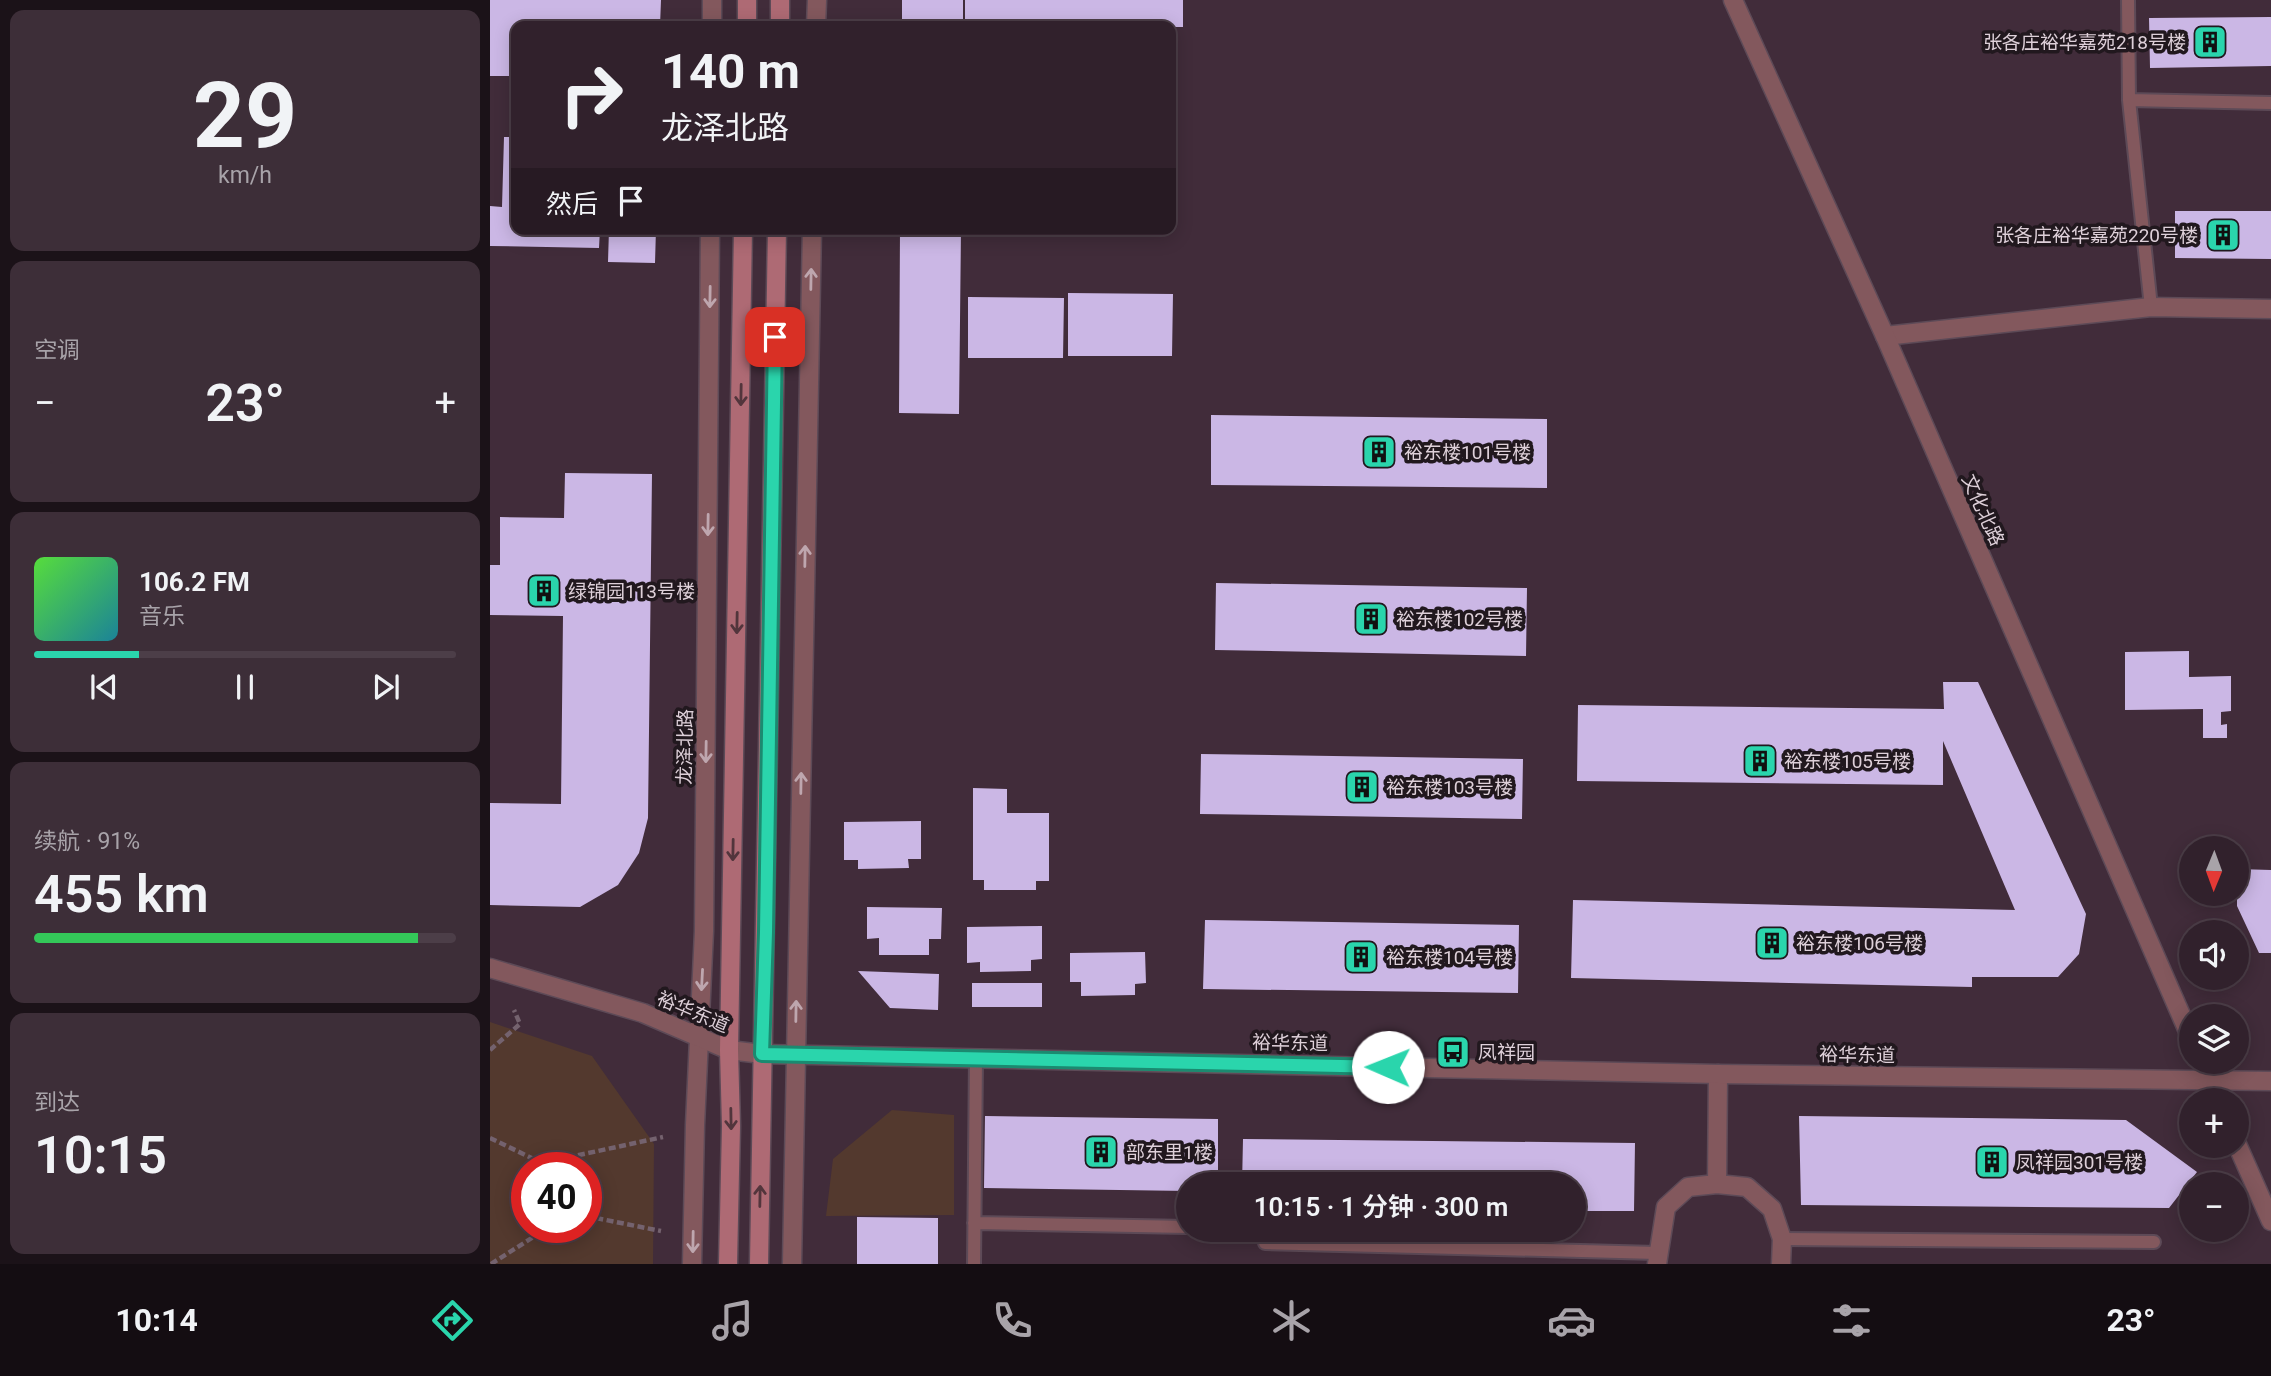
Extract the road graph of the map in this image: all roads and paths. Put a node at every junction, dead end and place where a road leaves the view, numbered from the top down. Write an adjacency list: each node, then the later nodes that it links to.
1 (712, 0): 7 (street)
2 (747, 0): 8 (main road)
3 (780, 0): 9 (main road)
4 (817, 0): 10 (street)
5 (1733, 0): 19 (street, 文化北路)
6 (2128, 0): 11 (lane)
7 (712, 21)
8 (747, 21)
9 (780, 21)
10 (816, 21)
11 (2129, 100): 12 (lane); 17 (lane)
12 (2271, 103)
13 (710, 235): 23 (street, 龙泽北路, one-way to 23)
14 (743, 235): 25 (main road, one-way to 25)
15 (777, 235): 26 (main road)
16 (812, 235): 27 (street, one-way to 16)
17 (2151, 307): 18 (street); 19 (street)
18 (2271, 309)
19 (1885, 336): 22 (street, 文化北路)
20 (490, 968): 23 (street, 裕华东道)
21 (514, 1010): 24 (path)
22 (2179, 1010)
23 (699, 1038): 25 (street, 裕华东道); 49 (street, 龙泽北路, one-way to 49)
24 (490, 1050)
25 (729, 1050): 26 (street, 裕华东道); 50 (main road, one-way to 50)
26 (762, 1054): 27 (street, 裕华东道); 51 (main road, one-way to 26)
27 (795, 1054): 28 (street, 裕华东道); 52 (street)
28 (976, 1057): 29 (street, 裕华东道); 40 (lane)
29 (1718, 1074): 31 (street, 裕华东道); 37 (street)
30 (2207, 1074): 31 (street)
31 (2209, 1080): 32 (street, 裕华东道); 33 (street)
32 (2271, 1081)
33 (2212, 1088)
34 (663, 1137): 35 (path)
35 (490, 1138)
36 (2243, 1158): 39 (street)
37 (1717, 1184): 43 (street); 47 (street)
38 (602, 1219): 42 (path)
39 (2271, 1221)
40 (974, 1223): 41 (lane); 53 (lane)
41 (1176, 1227)
42 (661, 1231)
43 (1782, 1239): 44 (lane); 54 (street)
44 (2154, 1242)
45 (524, 1243): 48 (path)
46 (1265, 1243): 47 (lane)
47 (1657, 1258)
48 (491, 1264)
49 (692, 1264)
50 (728, 1264)
51 (759, 1264)
52 (792, 1264)
53 (974, 1264)
54 (1781, 1264)

